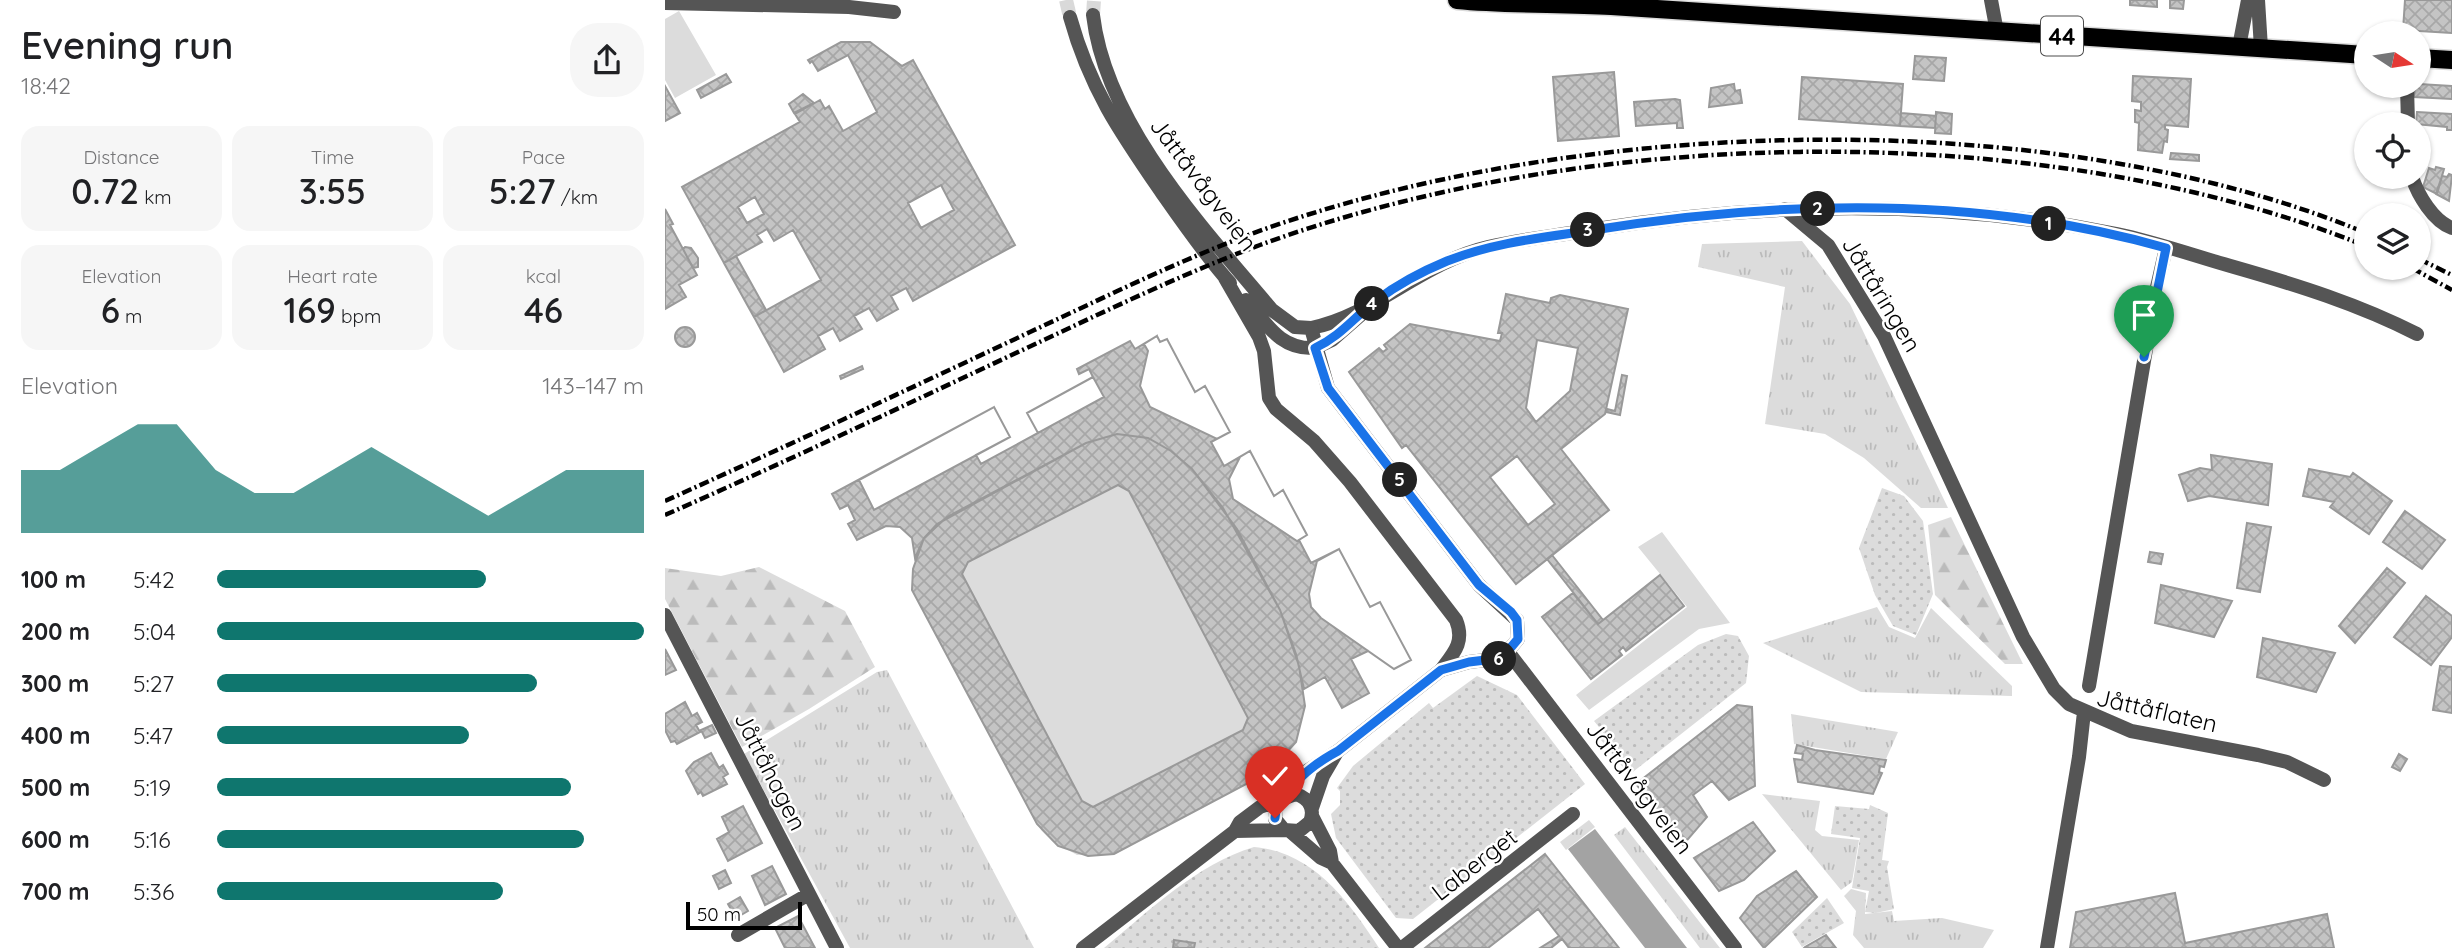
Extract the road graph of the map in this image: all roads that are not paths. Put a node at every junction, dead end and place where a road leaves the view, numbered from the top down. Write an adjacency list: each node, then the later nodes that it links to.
1 (1457, 0): 5 (main road, 44)
2 (1991, 0): 10 (street)
3 (2248, 0): 11 (street)
4 (2258, 0): 12 (street)
5 (1543, 1): 10 (main road, 44)
6 (665, 3): 7 (street)
7 (894, 12)
8 (1093, 15): 22 (street, Jåttåvågveien)
9 (1070, 18): 20 (street, Jåttåvågveien)
10 (1997, 32): 11 (main road, 44)
11 (2239, 47): 12 (main road, 44)
12 (2261, 48): 13 (main road, 44)
13 (2354, 54)
14 (2431, 59): 15 (main road)
15 (2452, 60)
16 (2416, 189): 18 (street)
17 (1785, 209): 19 (street); 21 (street); 29 (street, Jåttåringen)
18 (2452, 228)
19 (2166, 248): 23 (street); 28 (street, Jåttåflaten)
20 (1225, 278): 24 (street, Jåttåvågveien); 27 (street, Jåttåvågveien)
21 (1375, 301): 22 (street); 24 (street)
22 (1311, 328): 24 (street)
23 (2417, 334)
24 (1315, 348): 26 (street)
25 (665, 615): 38 (street, Jåttåhagen)
26 (1509, 653): 27 (street); 43 (street, Jåttåvågveien)
27 (1441, 670): 30 (street)
28 (2089, 686)
29 (2084, 712): 31 (street, Jåttåflaten); 44 (street, Jåttåflaten)
30 (1338, 751): 32 (street); 33 (street)
31 (2324, 780)
32 (1282, 799): 33 (street); 35 (street); 36 (street)
33 (1312, 812): 36 (street); 37 (street, Laberget)
34 (1573, 814): 42 (street, Laberget)
35 (1235, 831): 36 (street); 41 (street)
36 (1288, 831): 37 (street, Laberget)
37 (1332, 863): 42 (street, Laberget)
38 (809, 894): 39 (street); 40 (street, Jåttåhagen)
39 (738, 935)
40 (837, 948)
41 (1083, 948)
42 (1400, 948)
43 (1735, 948)
44 (2047, 948)

